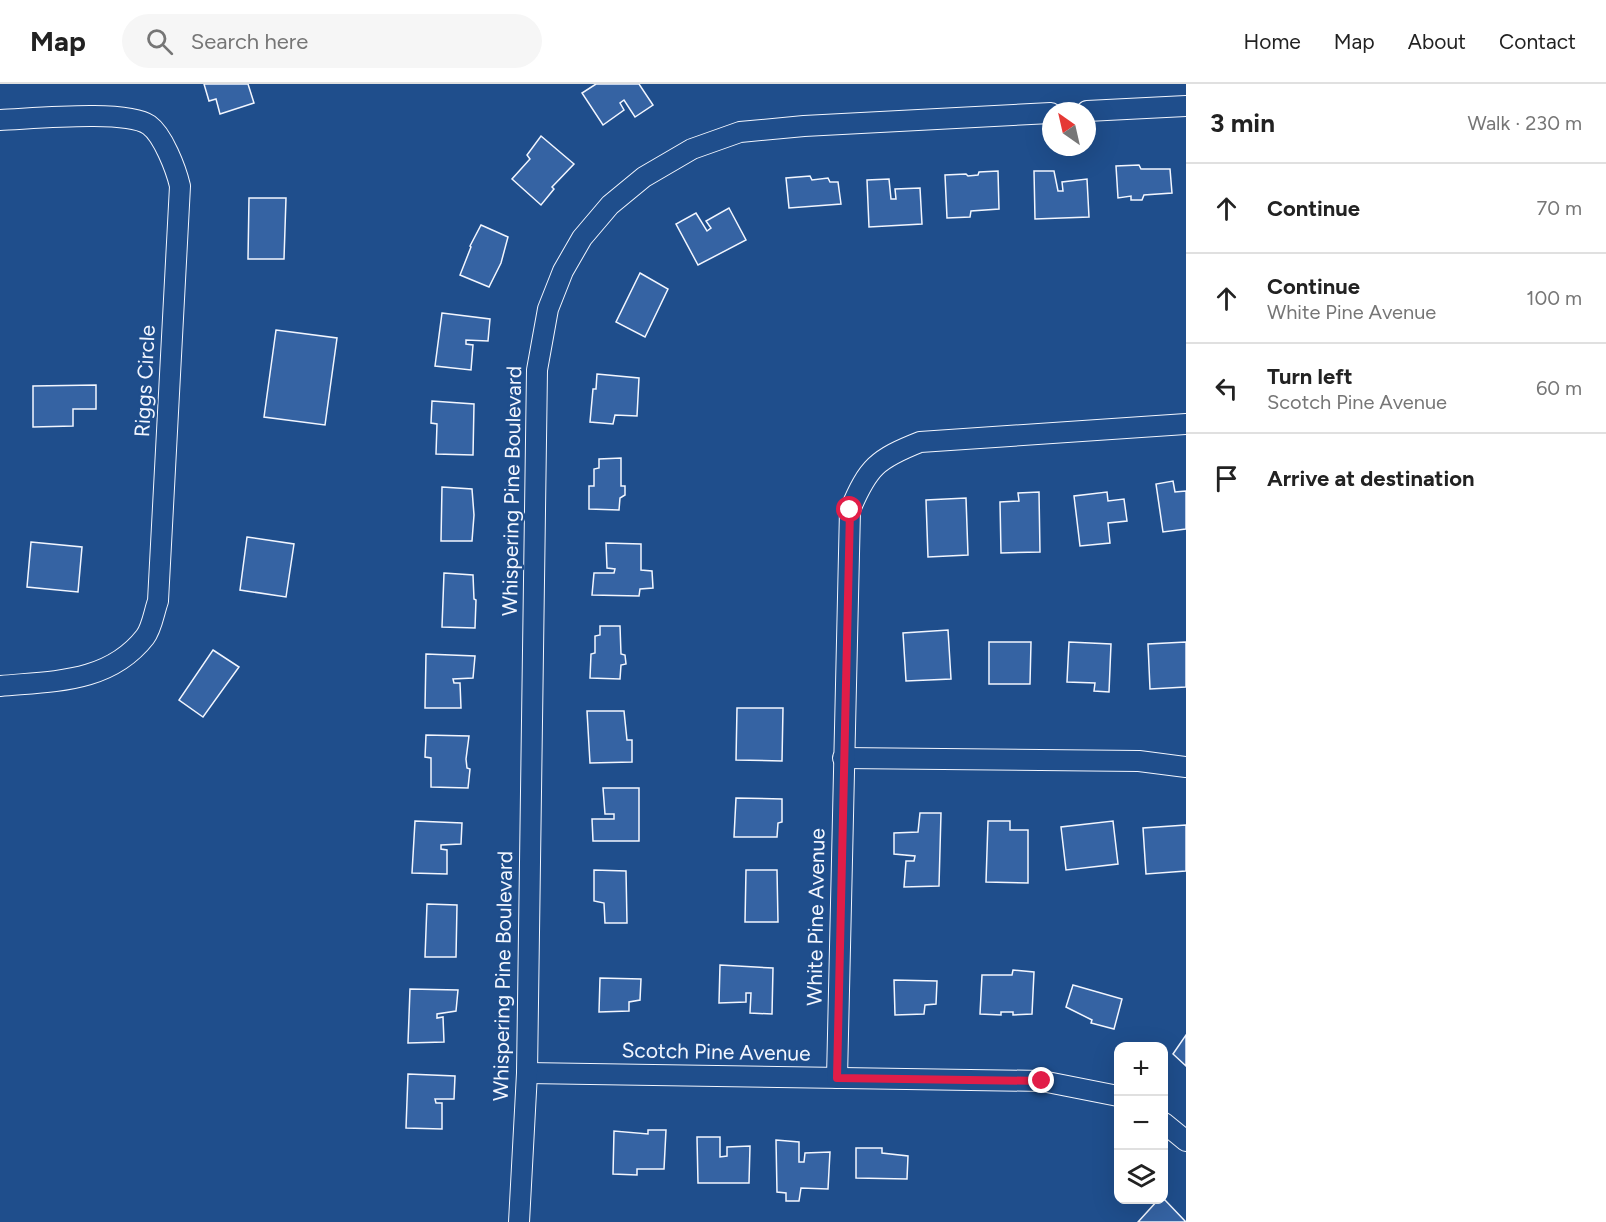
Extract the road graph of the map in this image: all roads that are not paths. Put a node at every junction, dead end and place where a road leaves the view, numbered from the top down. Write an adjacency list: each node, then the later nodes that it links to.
1 (1186, 106): 2 (street)
2 (1096, 111)
3 (1042, 113): 9 (street, Whispering Pine Boulevard)
4 (0, 120): 6 (street, Riggs Circle)
5 (1186, 424): 7 (street, White Pine Avenue)
6 (0, 687)
7 (843, 758): 8 (street); 10 (street, White Pine Avenue)
8 (1186, 767)
9 (526, 1073): 10 (street, Scotch Pine Avenue); 14 (street, Whispering Pine Boulevard)
10 (837, 1078): 11 (street, Scotch Pine Avenue)
11 (1114, 1095)
12 (1168, 1126): 13 (street)
13 (1186, 1141)
14 (519, 1222)

